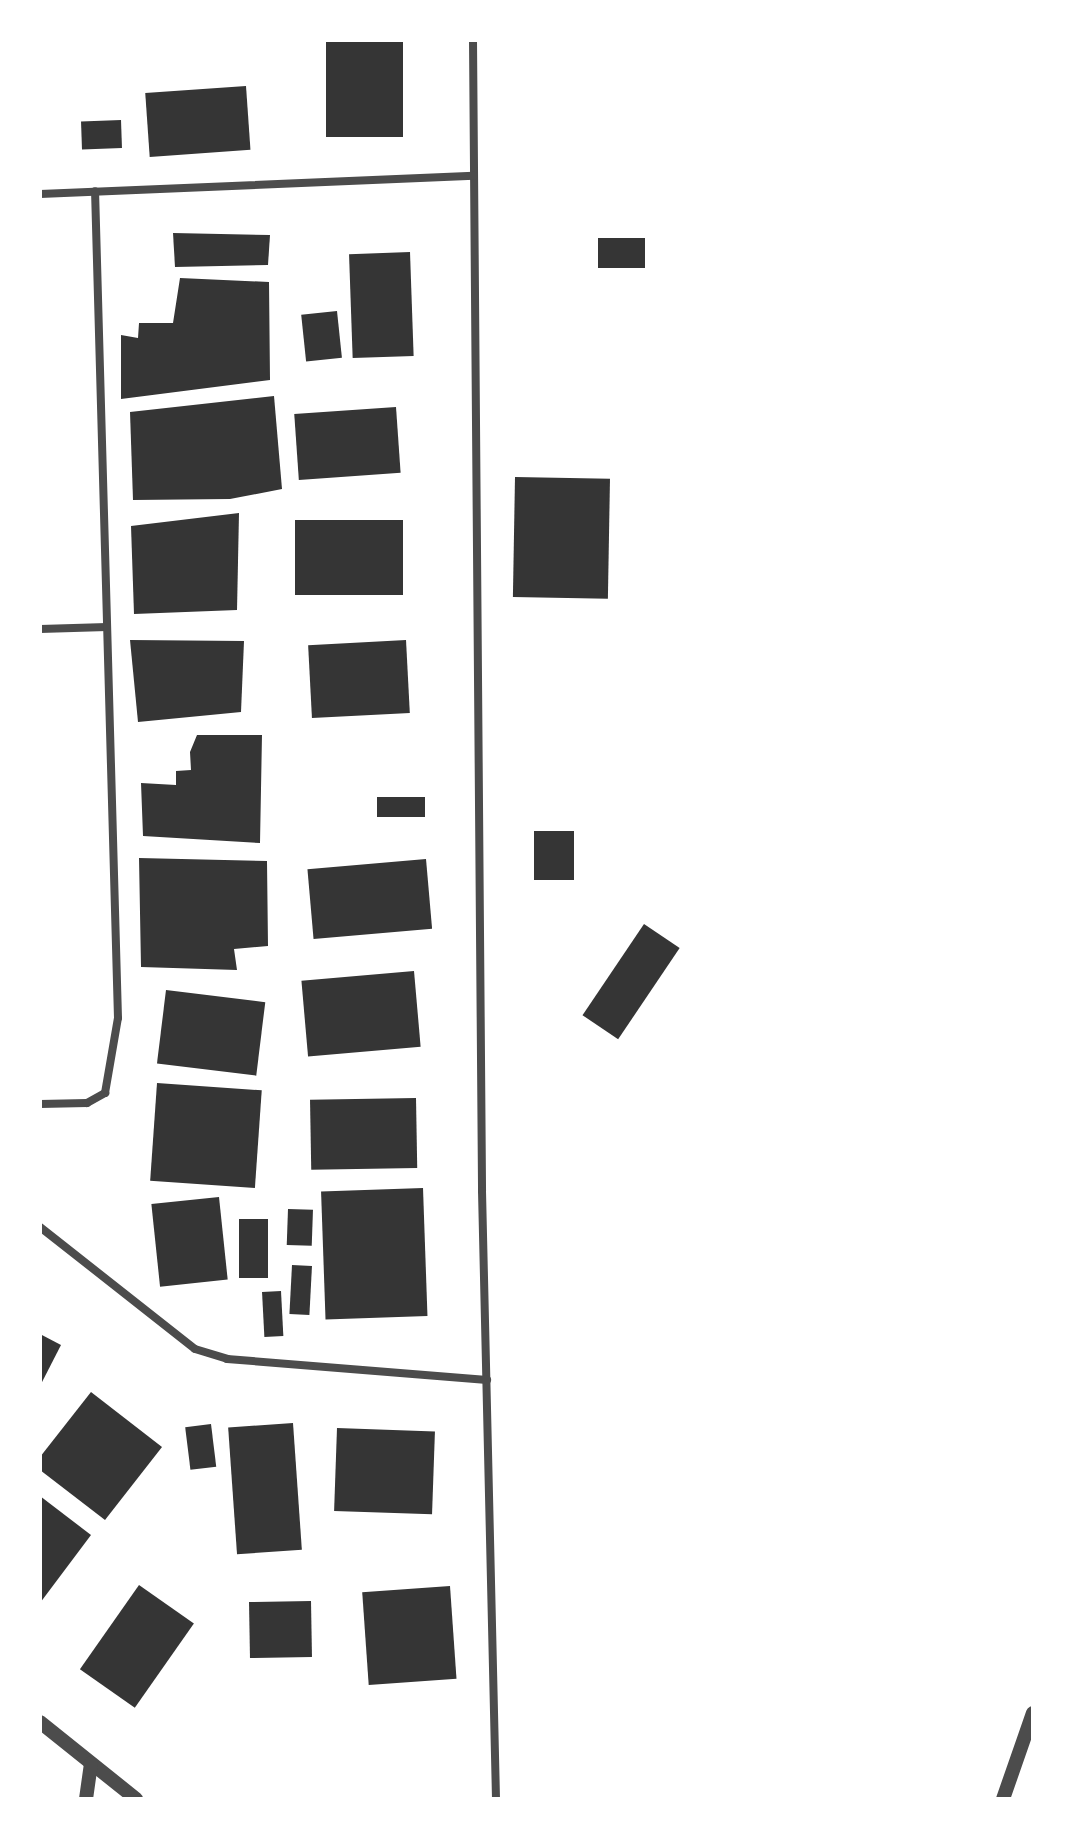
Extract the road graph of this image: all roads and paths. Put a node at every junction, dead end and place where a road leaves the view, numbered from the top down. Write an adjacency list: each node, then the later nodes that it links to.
1 (473, 40): 2 (street)
2 (474, 176): 3 (street); 9 (street)
3 (95, 191): 4 (street); 5 (street)
4 (40, 194)
5 (107, 627): 6 (street); 7 (street)
6 (40, 629)
7 (40, 1104)
8 (40, 1227): 9 (street)
9 (487, 1380): 15 (street)
10 (1033, 1713): 16 (street)
11 (40, 1722): 12 (street)
12 (91, 1763): 13 (street); 14 (street)
13 (86, 1799)
14 (136, 1799)
15 (496, 1799)
16 (1003, 1799)

